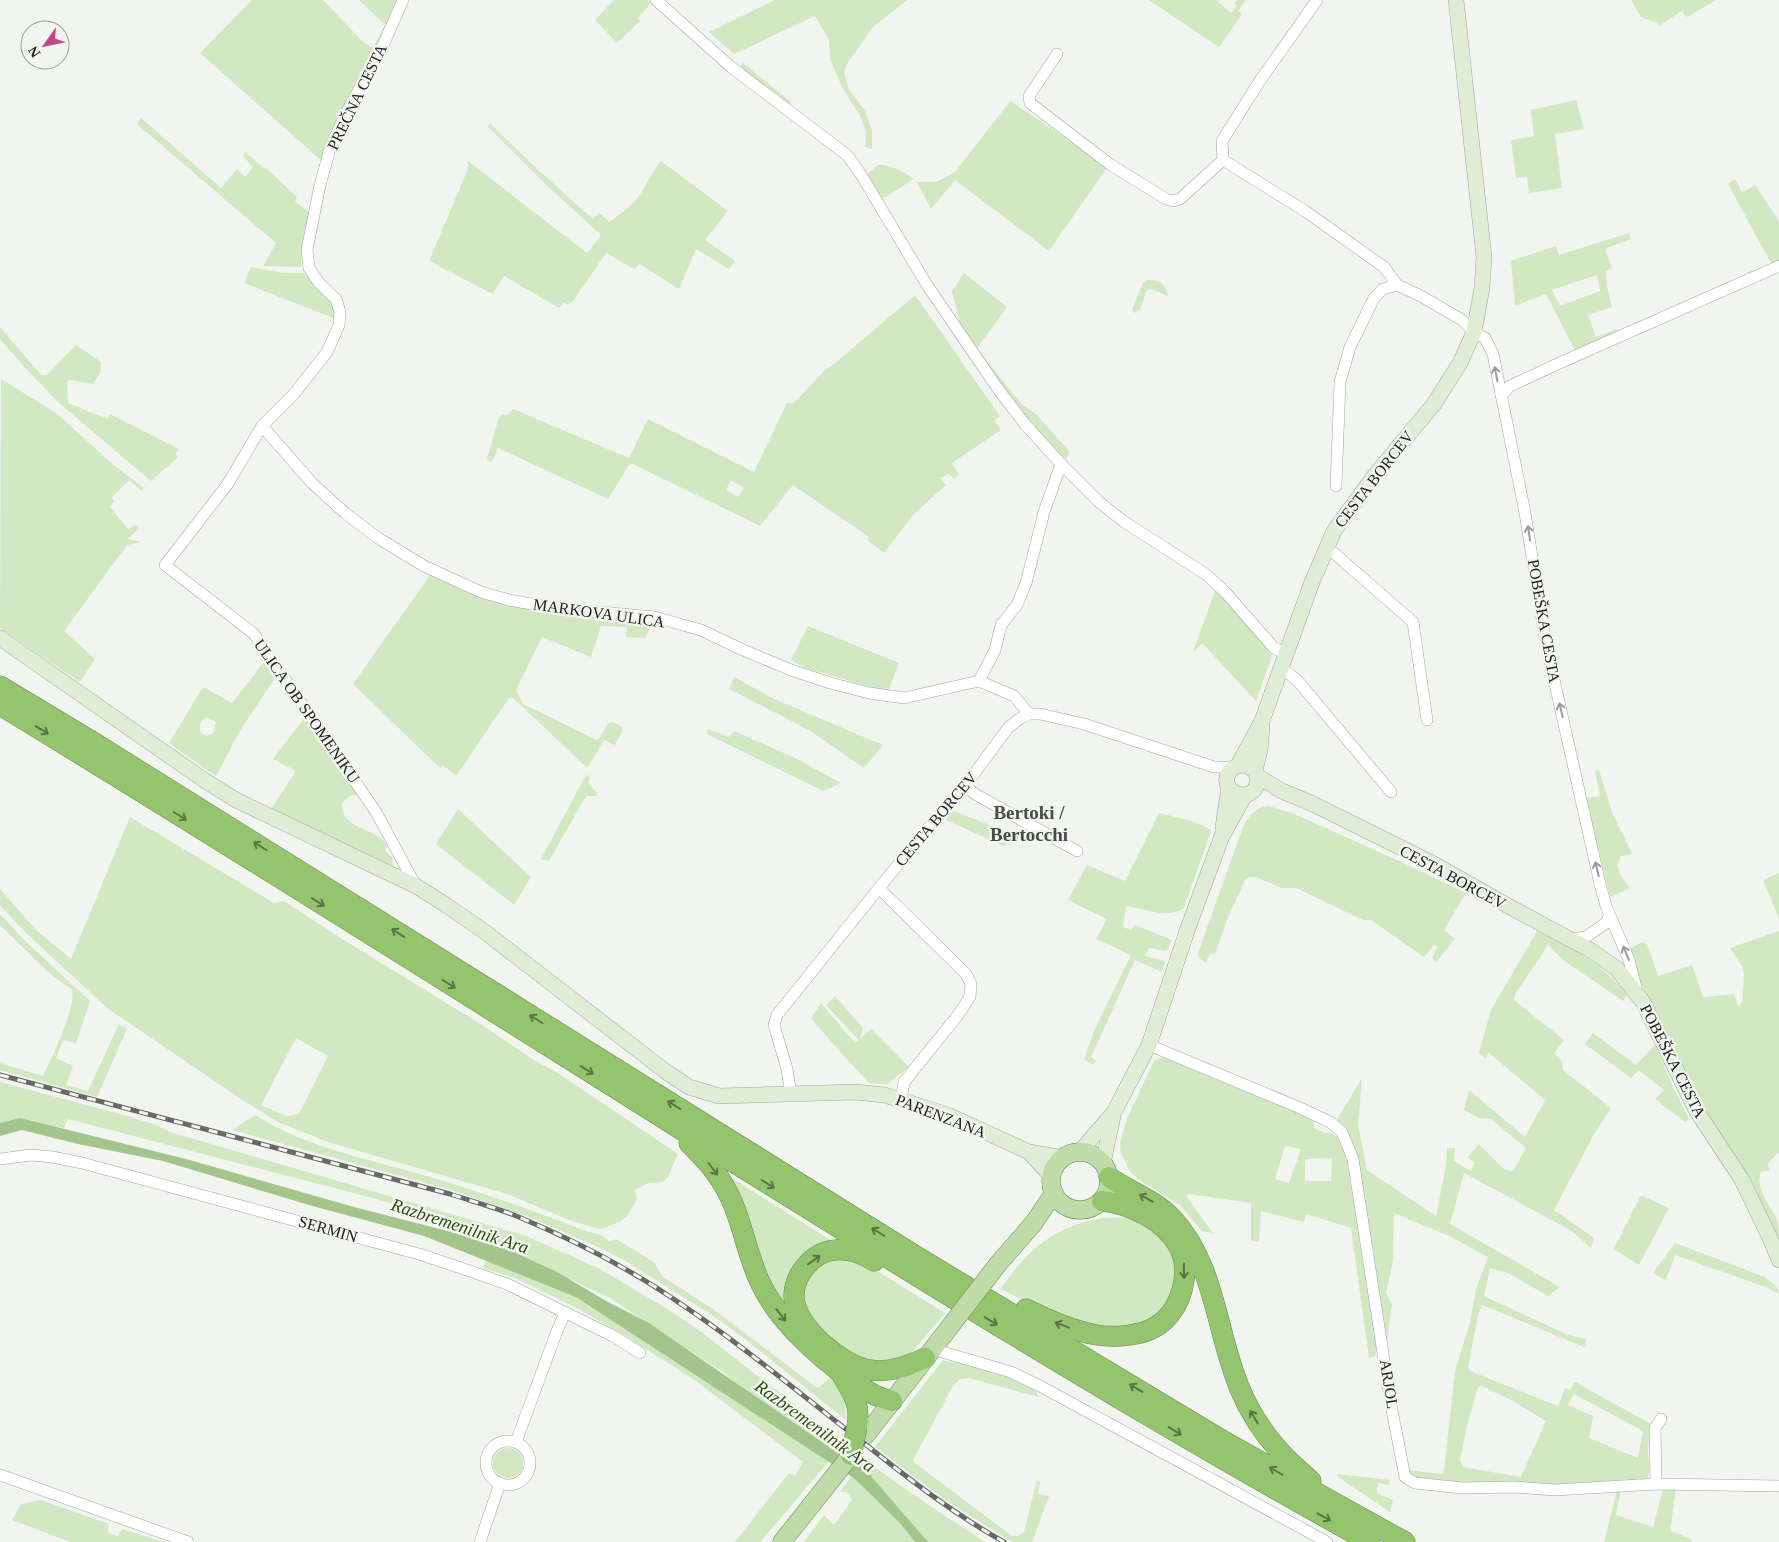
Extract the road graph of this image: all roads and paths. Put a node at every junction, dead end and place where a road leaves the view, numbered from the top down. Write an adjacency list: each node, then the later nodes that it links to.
1 (403, 0): 11 (street, PREČNA CESTA)
2 (656, 0): 12 (street)
3 (1317, 0): 6 (street)
4 (1456, 0): 9 (street, CESTA BORCEV)
5 (1057, 54): 6 (street)
6 (1223, 160): 8 (street)
7 (1779, 266): 10 (street)
8 (1397, 285): 9 (street, POBEŠKA CESTA); 13 (street)
9 (1474, 332): 10 (street, POBEŠKA CESTA, one-way to 9); 14 (street, CESTA BORCEV)
10 (1501, 396): 32 (street, POBEŠKA CESTA, one-way to 10)
11 (262, 426): 15 (street, PREČNA CESTA); 18 (street, MARKOVA ULICA)
12 (1061, 464): 17 (street); 18 (street)
13 (1336, 486)
14 (1328, 547): 17 (street, CESTA BORCEV); 22 (street)
15 (165, 565): 30 (street, ULICA OB SPOMENIKU)
16 (0, 638): 30 (street, PARENZANA)
17 (1283, 661): 23 (street, CESTA BORCEV); 27 (street)
18 (979, 681): 21 (street)
19 (0, 686): 48 (highway, one-way to 19)
20 (0, 705): 39 (highway, one-way to 39)
21 (1028, 714): 24 (street); 26 (street, CESTA BORCEV)
22 (1428, 720)
23 (1262, 721): 24 (street, CESTA BORCEV); 25 (street, CESTA BORCEV)
24 (1232, 775): 25 (street); 25 (street); 28 (street)
25 (1252, 783): 28 (street); 33 (street, CESTA BORCEV)
26 (965, 786): 29 (street); 31 (street, CESTA BORCEV)
27 (1391, 792)
28 (1222, 836): 35 (street)
29 (1077, 851)
30 (416, 886): 36 (street, PARENZANA)
31 (878, 888): 36 (street, CESTA BORCEV); 37 (street)
32 (1610, 915): 33 (street); 34 (street, POBEŠKA CESTA, one-way to 32)
33 (1569, 939): 34 (street, POBEŠKA CESTA)
34 (1637, 993): 49 (street, POBEŠKA CESTA)
35 (1149, 1045): 38 (street); 63 (street, ARJOL)
36 (791, 1095): 37 (street, PARENZANA)
37 (901, 1099): 40 (street, PARENZANA)
38 (1114, 1112): 41 (street); 43 (street)
39 (668, 1121): 50 (highway, one-way to 50); 55 (highway, one-way to 55)
40 (1029, 1152): 41 (street, PARENZANA); 44 (street, PARENZANA)
41 (1071, 1156): 43 (main road); 44 (main road)
42 (0, 1159): 51 (street, SERMIN)
43 (1106, 1170): 45 (main road); 65 (highway, one-way to 43)
44 (1053, 1185): 46 (main road); 47 (main road)
45 (1102, 1201): 46 (main road); 48 (highway, one-way to 48)
46 (1070, 1208): 47 (main road)
47 (1033, 1224): 52 (main road, bridge)
48 (919, 1258): 65 (highway, one-way to 48)
49 (1779, 1260)
50 (934, 1287): 54 (highway, one-way to 50); 70 (highway, one-way to 70)
51 (566, 1313): 53 (street, SERMIN); 59 (street)
52 (933, 1348): 54 (highway); 56 (main road); 69 (street)
53 (640, 1353)
54 (868, 1370): 56 (highway)
55 (840, 1371): 56 (highway); 58 (highway)
56 (892, 1401): 58 (main road)
57 (1661, 1419): 63 (street)
58 (862, 1431): 60 (highway, bridge)
59 (516, 1442): 62 (street); 62 (street)
60 (851, 1455): 68 (main road)
61 (0, 1475): 66 (street)
62 (500, 1483): 67 (street)
63 (1656, 1484): 64 (street, ARJOL)
64 (1779, 1486)
65 (1334, 1504): 71 (highway)
66 (188, 1542)
67 (480, 1542)
68 (782, 1542)
69 (1327, 1542)
70 (1370, 1542)
71 (1405, 1542)

